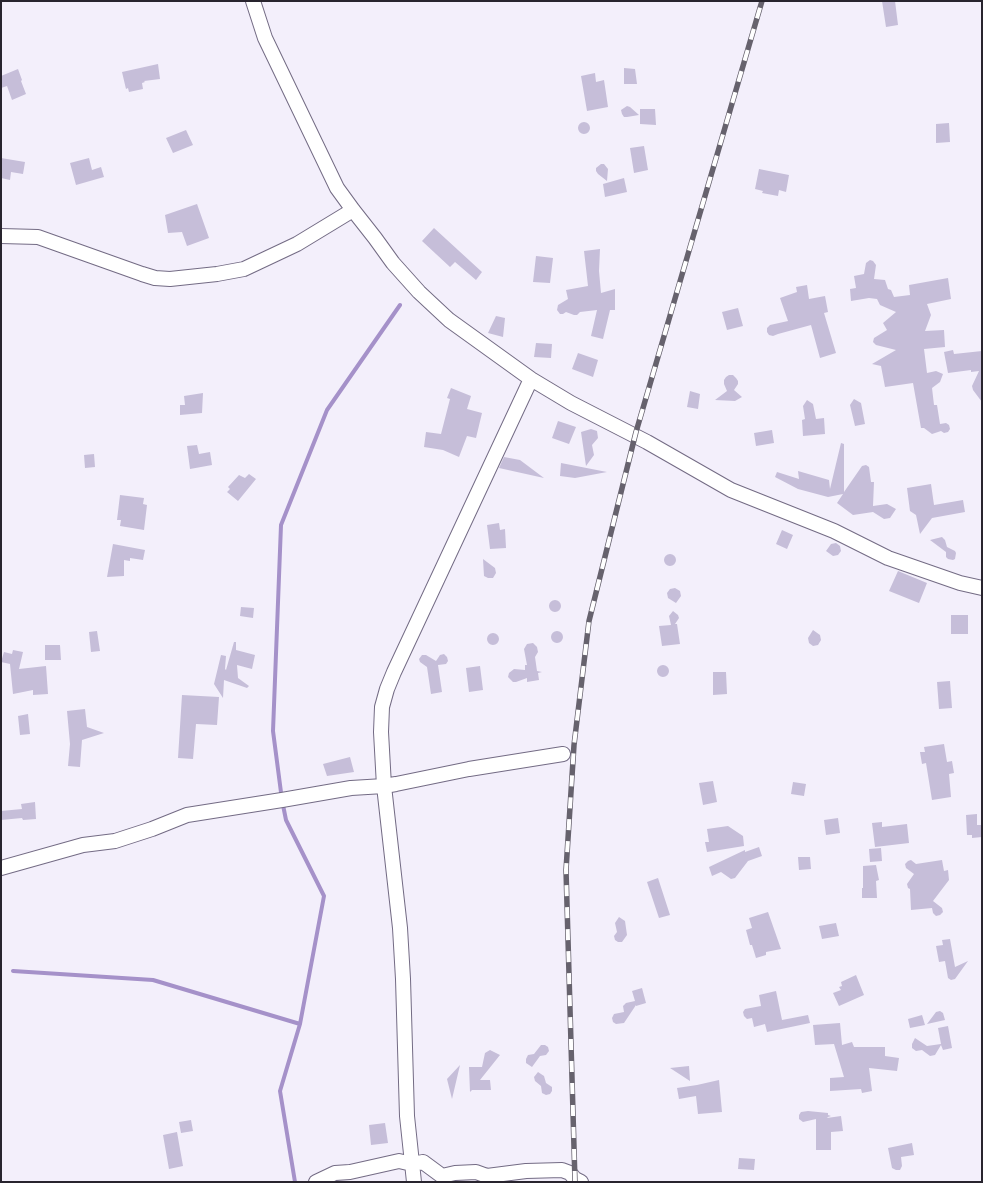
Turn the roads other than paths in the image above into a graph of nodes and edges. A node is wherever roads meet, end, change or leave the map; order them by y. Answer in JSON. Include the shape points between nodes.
{"nodes":[{"id":1,"x":253,"y":1,"type":"edge"},
{"id":2,"x":352,"y":210,"type":"junction"},
{"id":3,"x":1,"y":236,"type":"edge"},
{"id":4,"x":531,"y":380,"type":"junction"},
{"id":5,"x":982,"y":588,"type":"edge"},
{"id":6,"x":563,"y":754,"type":"dead end"},
{"id":7,"x":384,"y":786,"type":"junction"},
{"id":8,"x":1,"y":868,"type":"edge"},
{"id":9,"x":412,"y":1164,"type":"junction"},
{"id":10,"x":316,"y":1182,"type":"edge"},
{"id":11,"x":414,"y":1182,"type":"edge"},
{"id":12,"x":581,"y":1182,"type":"edge"}],
"edges":[{"from":1,"to":2,"type":"street","via":[[266,38],[322,157]]},
{"from":2,"to":3,"type":"street","via":[[297,244],[244,269],[170,279],[142,274],[38,237]]},
{"from":2,"to":4,"type":"street","via":[[393,263],[444,316]]},
{"from":4,"to":5,"type":"street","via":[[731,490],[834,531],[888,558]]},
{"from":4,"to":7,"type":"street","via":[[387,689],[381,724]]},
{"from":6,"to":7,"type":"street"},
{"from":7,"to":8,"type":"street","via":[[351,788],[187,815],[115,841],[83,845]]},
{"from":7,"to":9,"type":"street","via":[[400,928],[407,1116]]},
{"from":9,"to":10,"type":"street","via":[[399,1161],[350,1172],[335,1172]]},
{"from":9,"to":11,"type":"street"},
{"from":9,"to":12,"type":"street","via":[[423,1162],[442,1176],[562,1170]]}]}
